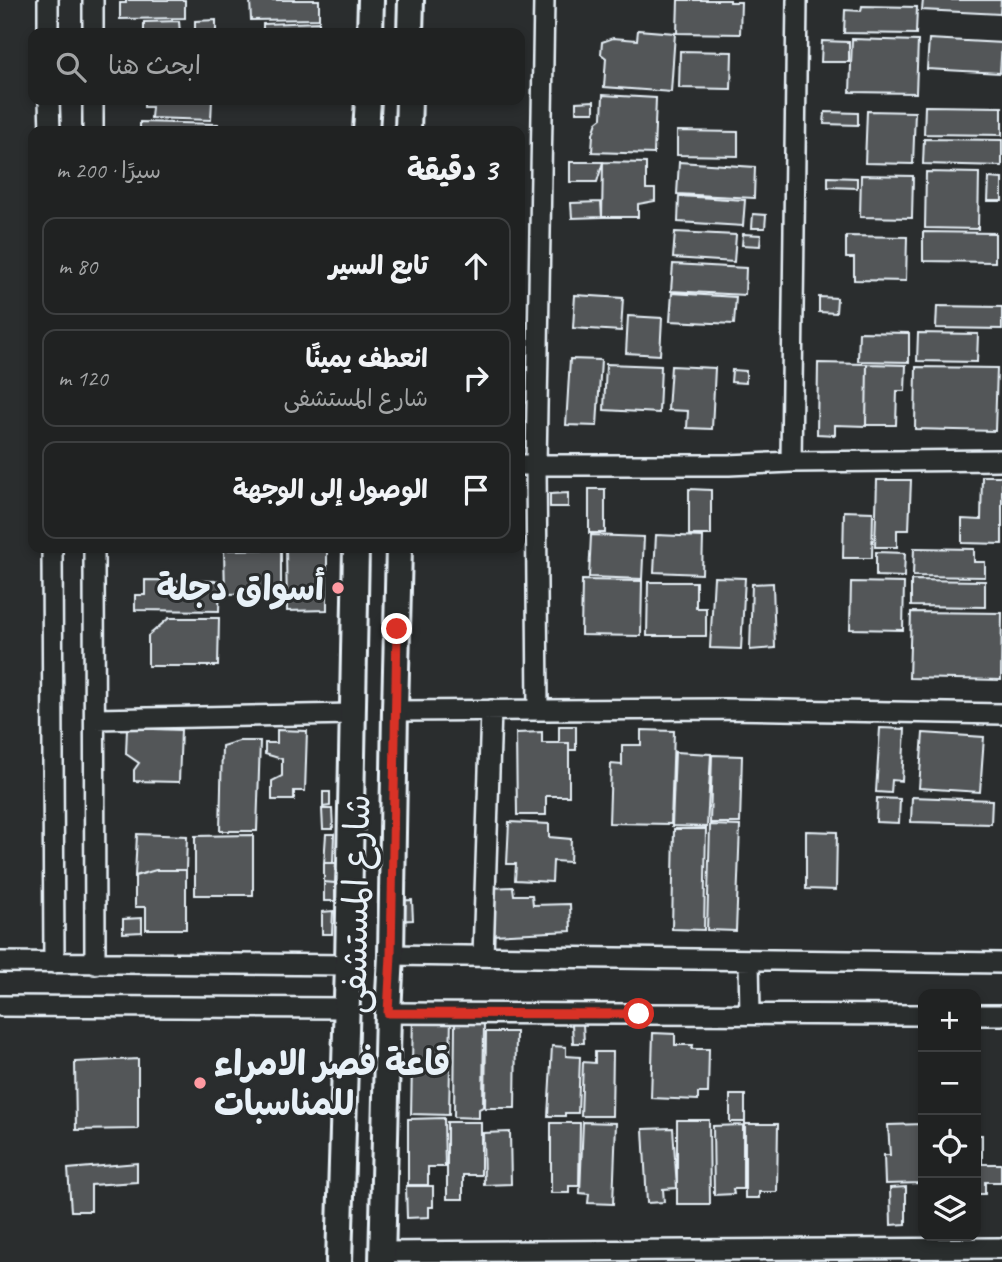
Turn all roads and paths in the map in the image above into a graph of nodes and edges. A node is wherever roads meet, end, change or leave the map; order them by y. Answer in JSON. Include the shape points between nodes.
{"nodes":[{"id":1,"x":48,"y":0,"type":"edge"},
{"id":2,"x":93,"y":0,"type":"edge"},
{"id":3,"x":371,"y":0,"type":"edge"},
{"id":4,"x":411,"y":0,"type":"edge"},
{"id":5,"x":544,"y":0,"type":"edge"},
{"id":6,"x":797,"y":0,"type":"edge"},
{"id":7,"x":48,"y":28,"type":"edge"},
{"id":8,"x":93,"y":28,"type":"edge"},
{"id":9,"x":370,"y":28,"type":"edge"},
{"id":10,"x":410,"y":28,"type":"edge"},
{"id":11,"x":49,"y":105,"type":"edge"},
{"id":12,"x":93,"y":105,"type":"edge"},
{"id":13,"x":368,"y":105,"type":"edge"},
{"id":14,"x":409,"y":105,"type":"edge"},
{"id":15,"x":50,"y":126,"type":"edge"},
{"id":16,"x":93,"y":126,"type":"edge"},
{"id":17,"x":366,"y":126,"type":"edge"},
{"id":18,"x":408,"y":126,"type":"edge"},
{"id":19,"x":1002,"y":460,"type":"edge"},
{"id":20,"x":792,"y":462,"type":"junction"},
{"id":21,"x":528,"y":465,"type":"edge"},
{"id":22,"x":52,"y":553,"type":"edge"},
{"id":23,"x":94,"y":553,"type":"edge"},
{"id":24,"x":356,"y":553,"type":"edge"},
{"id":25,"x":399,"y":553,"type":"edge"},
{"id":26,"x":538,"y":709,"type":"junction"},
{"id":27,"x":491,"y":710,"type":"junction"},
{"id":28,"x":395,"y":711,"type":"junction"},
{"id":29,"x":354,"y":714,"type":"junction"},
{"id":30,"x":1002,"y":715,"type":"edge"},
{"id":31,"x":95,"y":719,"type":"junction"},
{"id":32,"x":391,"y":955,"type":"junction"},
{"id":33,"x":483,"y":957,"type":"junction"},
{"id":34,"x":749,"y":960,"type":"junction"},
{"id":35,"x":0,"y":962,"type":"edge"},
{"id":36,"x":1002,"y":962,"type":"edge"},
{"id":37,"x":54,"y":963,"type":"junction"},
{"id":38,"x":95,"y":964,"type":"junction"},
{"id":39,"x":348,"y":965,"type":"junction"},
{"id":40,"x":0,"y":1006,"type":"edge"},
{"id":41,"x":346,"y":1008,"type":"junction"},
{"id":42,"x":388,"y":1013,"type":"junction"},
{"id":43,"x":750,"y":1014,"type":"junction"},
{"id":44,"x":918,"y":1015,"type":"edge"},
{"id":45,"x":981,"y":1015,"type":"edge"},
{"id":46,"x":1002,"y":1015,"type":"edge"},
{"id":47,"x":1002,"y":1248,"type":"edge"},
{"id":48,"x":382,"y":1257,"type":"edge"},
{"id":49,"x":339,"y":1262,"type":"edge"}],
"edges":[{"from":1,"to":7,"type":"street"},
{"from":2,"to":8,"type":"street"},
{"from":3,"to":9,"type":"street"},
{"from":4,"to":10,"type":"street"},
{"from":5,"to":21,"type":"street"},
{"from":6,"to":20,"type":"street"},
{"from":11,"to":15,"type":"street"},
{"from":12,"to":16,"type":"street"},
{"from":13,"to":17,"type":"street"},
{"from":14,"to":18,"type":"street"},
{"from":19,"to":20,"type":"street"},
{"from":20,"to":21,"type":"street"},
{"from":21,"to":26,"type":"street"},
{"from":22,"to":37,"type":"street"},
{"from":23,"to":31,"type":"street"},
{"from":24,"to":29,"type":"street","name":"شارع المستشفى"},
{"from":25,"to":28,"type":"street","name":"شارع المستشفى"},
{"from":26,"to":27,"type":"street"},
{"from":26,"to":30,"type":"street"},
{"from":27,"to":28,"type":"street"},
{"from":27,"to":33,"type":"street"},
{"from":28,"to":32,"type":"street","name":"شارع المستشفى"},
{"from":29,"to":31,"type":"street"},
{"from":29,"to":39,"type":"street","name":"شارع المستشفى"},
{"from":31,"to":38,"type":"street"},
{"from":32,"to":33,"type":"street"},
{"from":32,"to":42,"type":"street","name":"شارع المستشفى"},
{"from":33,"to":34,"type":"street"},
{"from":34,"to":36,"type":"street"},
{"from":34,"to":43,"type":"street"},
{"from":35,"to":37,"type":"street"},
{"from":37,"to":38,"type":"street"},
{"from":38,"to":39,"type":"street"},
{"from":39,"to":41,"type":"street","name":"شارع المستشفى"},
{"from":40,"to":41,"type":"street"},
{"from":41,"to":49,"type":"street","name":"شارع المستشفى"},
{"from":42,"to":43,"type":"street"},
{"from":42,"to":48,"type":"street","name":"شارع المستشفى"},
{"from":43,"to":44,"type":"street"},
{"from":45,"to":46,"type":"street"},
{"from":47,"to":48,"type":"street"}]}
